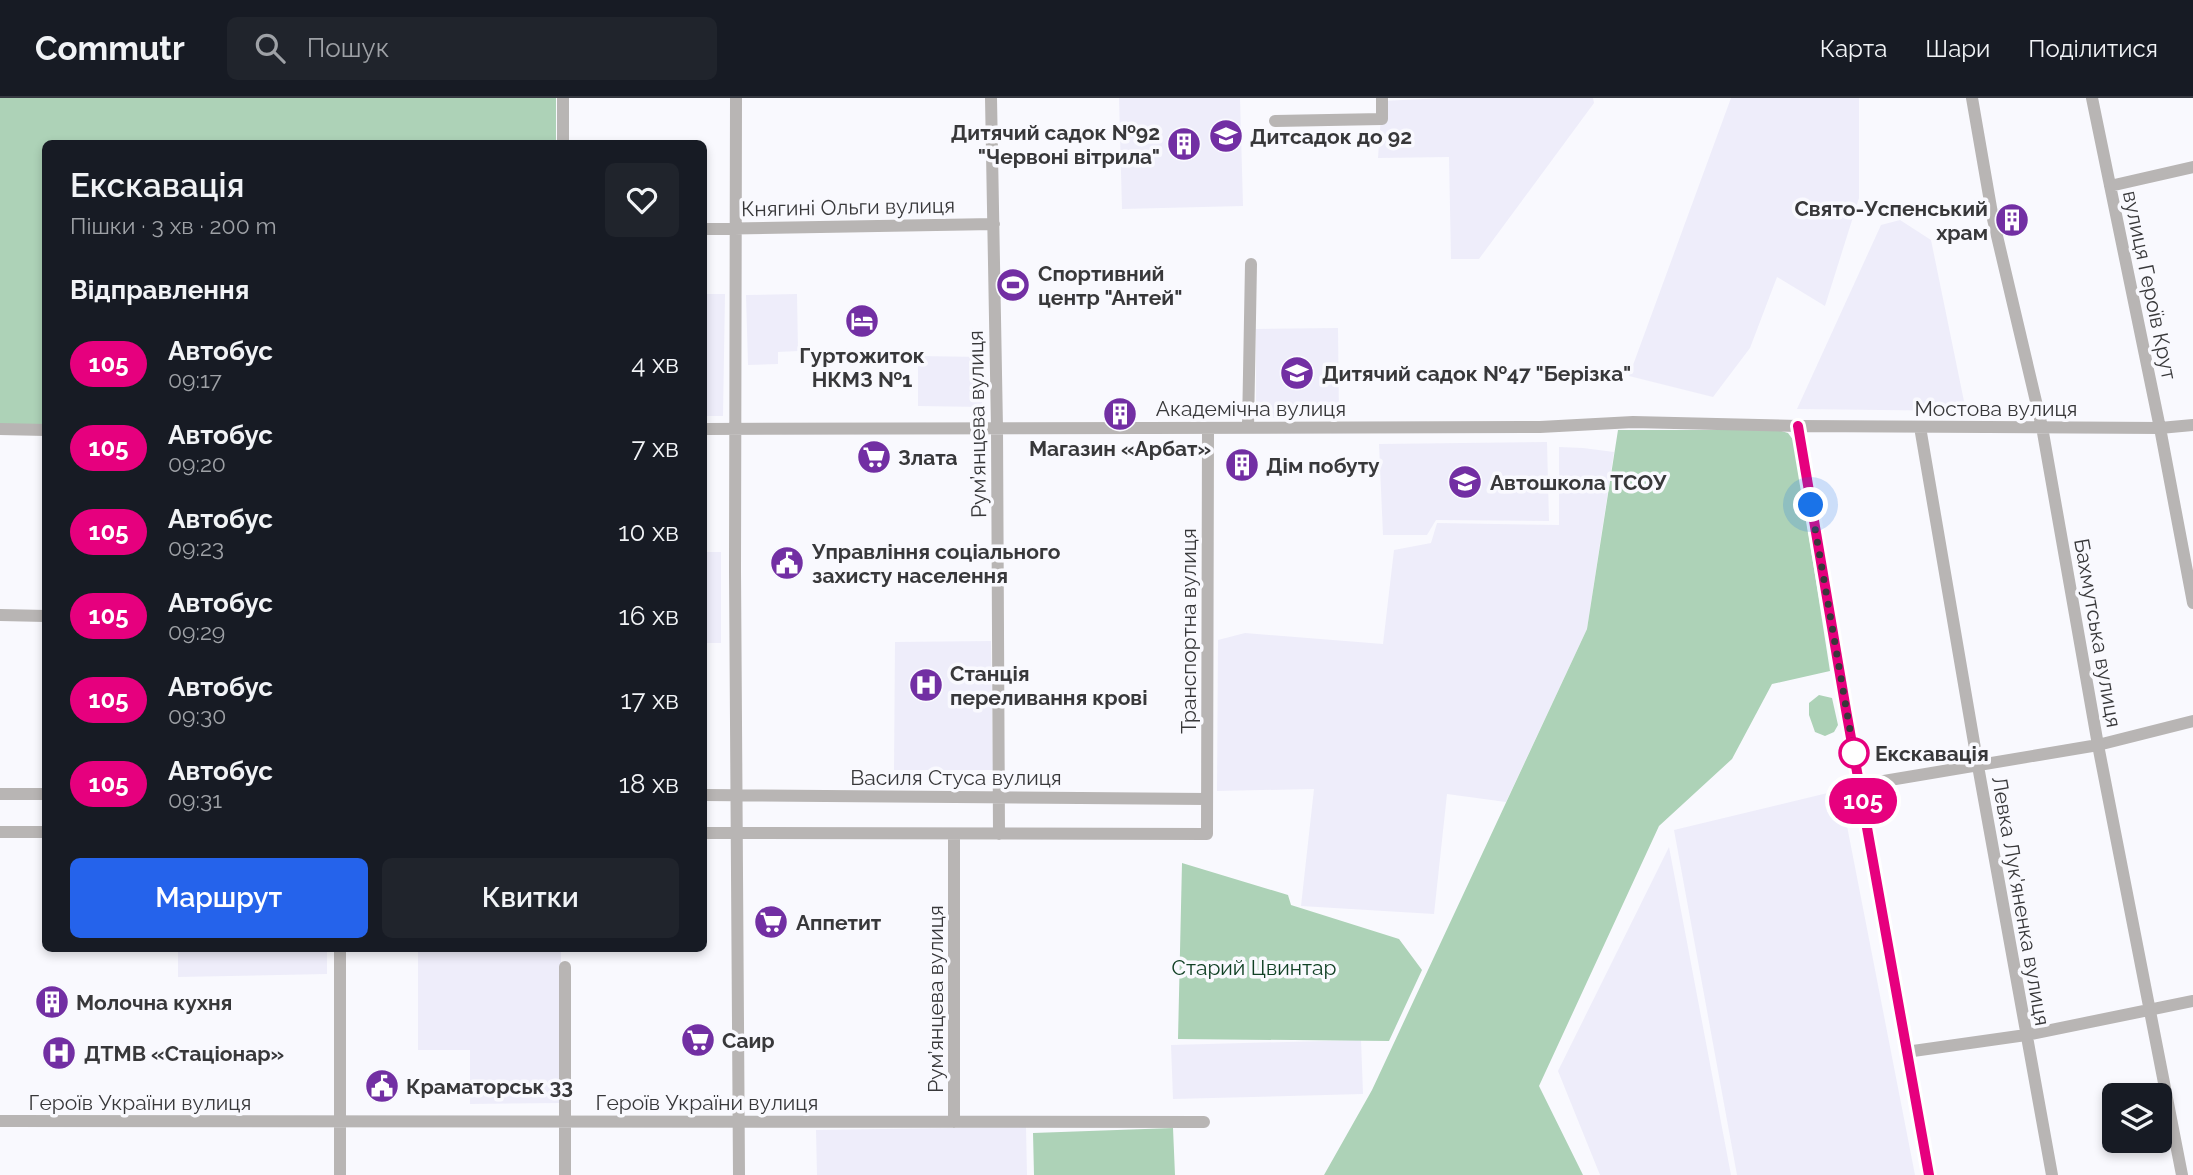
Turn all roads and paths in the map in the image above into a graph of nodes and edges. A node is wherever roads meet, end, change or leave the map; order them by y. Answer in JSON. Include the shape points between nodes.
{"nodes":[{"id":1,"x":563,"y":98,"type":"edge"},
{"id":2,"x":736,"y":98,"type":"edge"},
{"id":3,"x":991,"y":98,"type":"edge"},
{"id":4,"x":1382,"y":98,"type":"edge"},
{"id":5,"x":1972,"y":98,"type":"edge"},
{"id":6,"x":2092,"y":98,"type":"edge"},
{"id":7,"x":1275,"y":121,"type":"dead end"},
{"id":8,"x":563,"y":140,"type":"edge"},
{"id":9,"x":2193,"y":167,"type":"edge"},
{"id":10,"x":2110,"y":186,"type":"junction"},
{"id":11,"x":993,"y":224,"type":"junction"},
{"id":12,"x":735,"y":228,"type":"junction"},
{"id":13,"x":707,"y":229,"type":"edge"},
{"id":14,"x":1251,"y":264,"type":"dead end"},
{"id":15,"x":2193,"y":425,"type":"edge"},
{"id":16,"x":1798,"y":426,"type":"junction"},
{"id":17,"x":1920,"y":426,"type":"junction"},
{"id":18,"x":2042,"y":427,"type":"junction"},
{"id":19,"x":736,"y":428,"type":"junction"},
{"id":20,"x":997,"y":428,"type":"junction"},
{"id":21,"x":1208,"y":428,"type":"junction"},
{"id":22,"x":1248,"y":428,"type":"junction"},
{"id":23,"x":2160,"y":428,"type":"junction"},
{"id":24,"x":0,"y":429,"type":"edge"},
{"id":25,"x":42,"y":429,"type":"edge"},
{"id":26,"x":707,"y":429,"type":"edge"},
{"id":27,"x":2193,"y":603,"type":"edge"},
{"id":28,"x":0,"y":615,"type":"edge"},
{"id":29,"x":42,"y":616,"type":"edge"},
{"id":30,"x":2193,"y":721,"type":"edge"},
{"id":31,"x":2098,"y":745,"type":"junction"},
{"id":32,"x":1978,"y":766,"type":"junction"},
{"id":33,"x":1860,"y":785,"type":"junction"},
{"id":34,"x":0,"y":794,"type":"edge"},
{"id":35,"x":42,"y":794,"type":"edge"},
{"id":36,"x":707,"y":795,"type":"edge"},
{"id":37,"x":738,"y":795,"type":"junction"},
{"id":38,"x":999,"y":796,"type":"junction"},
{"id":39,"x":1208,"y":799,"type":"junction"},
{"id":40,"x":0,"y":832,"type":"edge"},
{"id":41,"x":42,"y":832,"type":"edge"},
{"id":42,"x":707,"y":833,"type":"edge"},
{"id":43,"x":738,"y":833,"type":"junction"},
{"id":44,"x":954,"y":834,"type":"junction"},
{"id":45,"x":999,"y":834,"type":"junction"},
{"id":46,"x":340,"y":952,"type":"edge"},
{"id":47,"x":565,"y":967,"type":"dead end"},
{"id":48,"x":2193,"y":1001,"type":"edge"},
{"id":49,"x":2150,"y":1012,"type":"junction"},
{"id":50,"x":2026,"y":1035,"type":"junction"},
{"id":51,"x":1906,"y":1052,"type":"junction"},
{"id":52,"x":0,"y":1121,"type":"edge"},
{"id":53,"x":339,"y":1121,"type":"junction"},
{"id":54,"x":564,"y":1121,"type":"junction"},
{"id":55,"x":739,"y":1122,"type":"junction"},
{"id":56,"x":954,"y":1122,"type":"junction"},
{"id":57,"x":1205,"y":1122,"type":"dead end"},
{"id":58,"x":340,"y":1175,"type":"edge"},
{"id":59,"x":565,"y":1175,"type":"edge"},
{"id":60,"x":739,"y":1175,"type":"edge"},
{"id":61,"x":1929,"y":1175,"type":"edge"},
{"id":62,"x":2052,"y":1175,"type":"edge"},
{"id":63,"x":2182,"y":1175,"type":"edge"}],
"edges":[{"from":1,"to":8,"type":"street"},
{"from":2,"to":12,"type":"street"},
{"from":3,"to":11,"type":"street","name":"Рум’янцева вулиця"},
{"from":4,"to":7,"type":"street","via":[[1382,119]]},
{"from":5,"to":18,"type":"street","name":"Бахмутська вулиця","via":[[1993,219]]},
{"from":6,"to":10,"type":"street","name":"вулиця Героїв Крут"},
{"from":9,"to":10,"type":"street"},
{"from":10,"to":23,"type":"street","name":"вулиця Героїв Крут"},
{"from":11,"to":12,"type":"street","name":"Княгині Ольги вулиця"},
{"from":11,"to":20,"type":"street","name":"Рум’янцева вулиця"},
{"from":12,"to":13,"type":"street","name":"Княгині Ольги вулиця"},
{"from":12,"to":19,"type":"street"},
{"from":14,"to":22,"type":"street"},
{"from":15,"to":23,"type":"street","name":"Мостова вулиця"},
{"from":16,"to":17,"type":"street","name":"Мостова вулиця"},
{"from":16,"to":22,"type":"street","name":"Академічна вулиця","via":[[1633,422],[1540,427]]},
{"from":16,"to":33,"type":"street"},
{"from":17,"to":18,"type":"street","name":"Мостова вулиця"},
{"from":17,"to":32,"type":"street","name":"Левка Лук'яненка вулиця"},
{"from":18,"to":23,"type":"street","name":"Мостова вулиця"},
{"from":18,"to":31,"type":"street","name":"Бахмутська вулиця"},
{"from":19,"to":20,"type":"street","name":"Академічна вулиця"},
{"from":19,"to":26,"type":"street","name":"Академічна вулиця"},
{"from":19,"to":37,"type":"street"},
{"from":20,"to":21,"type":"street","name":"Академічна вулиця"},
{"from":20,"to":38,"type":"street","name":"Рум’янцева вулиця"},
{"from":21,"to":22,"type":"street","name":"Академічна вулиця"},
{"from":21,"to":39,"type":"street","name":"Транспортна вулиця"},
{"from":23,"to":27,"type":"street","name":"вулиця Героїв Крут"},
{"from":24,"to":25,"type":"street"},
{"from":28,"to":29,"type":"street"},
{"from":30,"to":31,"type":"street"},
{"from":31,"to":32,"type":"street"},
{"from":31,"to":49,"type":"street","name":"Бахмутська вулиця"},
{"from":32,"to":33,"type":"street"},
{"from":32,"to":50,"type":"street","name":"Левка Лук'яненка вулиця"},
{"from":33,"to":51,"type":"street"},
{"from":34,"to":35,"type":"street"},
{"from":36,"to":37,"type":"street","name":"Василя Стуса вулиця"},
{"from":37,"to":38,"type":"street","name":"Василя Стуса вулиця"},
{"from":37,"to":43,"type":"street"},
{"from":38,"to":39,"type":"street","name":"Василя Стуса вулиця"},
{"from":38,"to":45,"type":"street","name":"Рум’янцева вулиця"},
{"from":39,"to":45,"type":"street","name":"Транспортна вулиця","via":[[1207,834]]},
{"from":40,"to":41,"type":"street"},
{"from":42,"to":43,"type":"street"},
{"from":43,"to":44,"type":"street"},
{"from":43,"to":55,"type":"street"},
{"from":44,"to":45,"type":"street"},
{"from":44,"to":56,"type":"street","name":"Рум’янцева вулиця"},
{"from":46,"to":53,"type":"street"},
{"from":47,"to":54,"type":"street"},
{"from":48,"to":49,"type":"street"},
{"from":49,"to":50,"type":"street"},
{"from":49,"to":63,"type":"street","name":"Бахмутська вулиця"},
{"from":50,"to":51,"type":"street"},
{"from":50,"to":62,"type":"street","name":"Левка Лук'яненка вулиця"},
{"from":51,"to":61,"type":"street"},
{"from":52,"to":53,"type":"street","name":"Героїв України вулиця"},
{"from":53,"to":54,"type":"street","name":"Героїв України вулиця"},
{"from":53,"to":58,"type":"street"},
{"from":54,"to":55,"type":"street","name":"Героїв України вулиця"},
{"from":54,"to":59,"type":"street"},
{"from":55,"to":56,"type":"street","name":"Героїв України вулиця"},
{"from":55,"to":60,"type":"street"},
{"from":56,"to":57,"type":"street","name":"Героїв України вулиця"}]}
